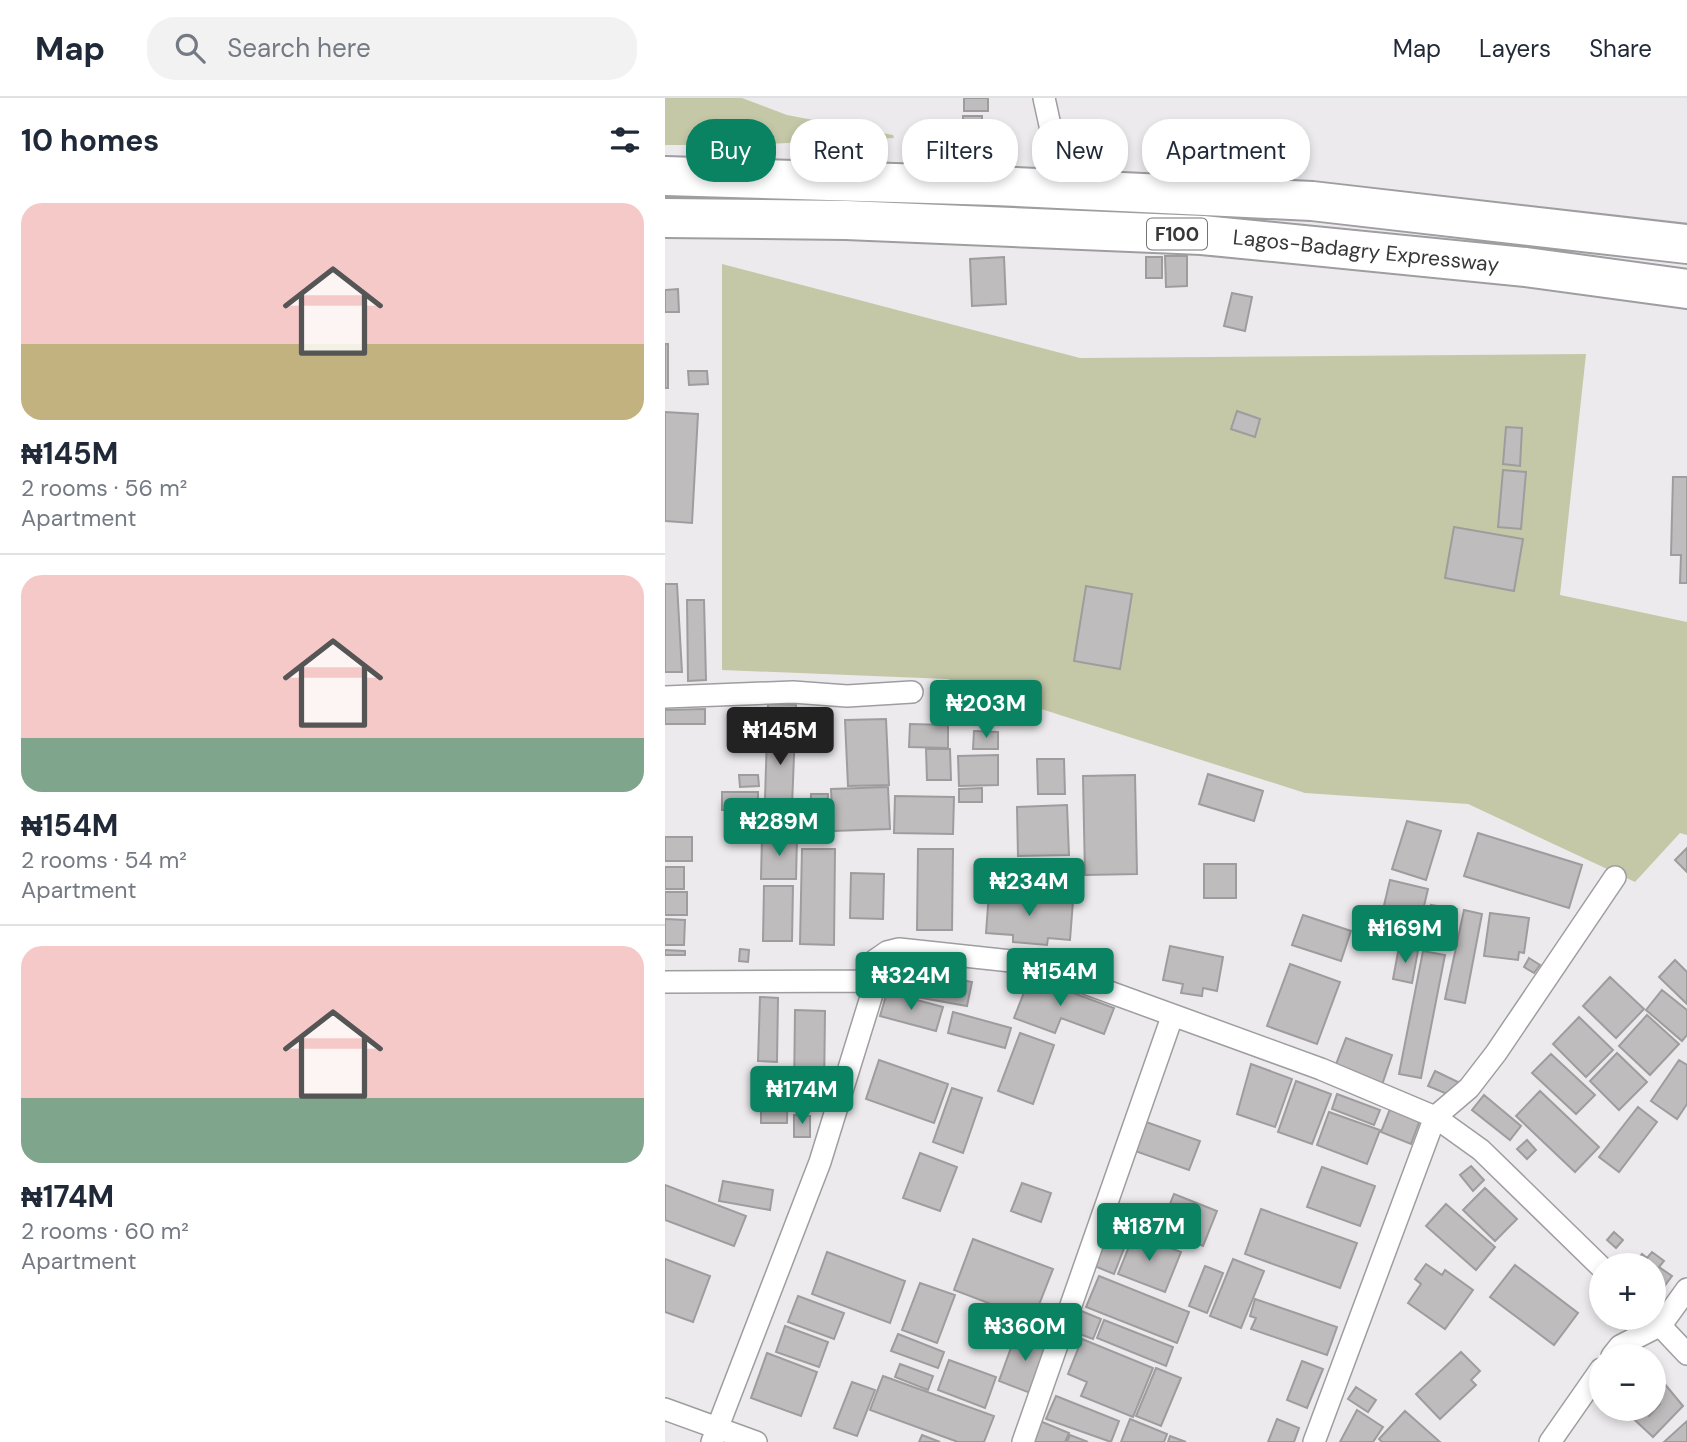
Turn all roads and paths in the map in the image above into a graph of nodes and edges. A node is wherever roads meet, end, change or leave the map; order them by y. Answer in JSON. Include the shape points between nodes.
{"nodes":[{"id":1,"x":1044,"y":98,"type":"edge"},
{"id":2,"x":665,"y":176,"type":"edge"},
{"id":3,"x":1063,"y":189,"type":"junction"},
{"id":4,"x":665,"y":218,"type":"edge"},
{"id":5,"x":1687,"y":244,"type":"edge"},
{"id":6,"x":1687,"y":289,"type":"edge"},
{"id":7,"x":912,"y":692,"type":"dead end"},
{"id":8,"x":665,"y":697,"type":"edge"},
{"id":9,"x":1615,"y":877,"type":"dead end"},
{"id":10,"x":876,"y":981,"type":"junction"},
{"id":11,"x":665,"y":982,"type":"edge"},
{"id":12,"x":1172,"y":1017,"type":"junction"},
{"id":13,"x":1435,"y":1117,"type":"junction"},
{"id":14,"x":1589,"y":1255,"type":"edge"},
{"id":15,"x":1687,"y":1290,"type":"edge"},
{"id":16,"x":1666,"y":1312,"type":"edge"},
{"id":17,"x":1645,"y":1330,"type":"edge"},
{"id":18,"x":1664,"y":1330,"type":"edge"},
{"id":19,"x":1623,"y":1344,"type":"edge"},
{"id":20,"x":1687,"y":1354,"type":"edge"},
{"id":21,"x":1589,"y":1386,"type":"edge"},
{"id":22,"x":665,"y":1409,"type":"edge"},
{"id":23,"x":715,"y":1435,"type":"edge"},
{"id":24,"x":756,"y":1442,"type":"edge"},
{"id":25,"x":1023,"y":1442,"type":"edge"},
{"id":26,"x":1314,"y":1442,"type":"edge"},
{"id":27,"x":1550,"y":1442,"type":"edge"}],
"edges":[{"from":1,"to":3,"type":"street"},
{"from":2,"to":3,"type":"highway","name":"Lagos-Badagry Expressway","number":"F100"},
{"from":3,"to":5,"type":"highway","name":"Lagos-Badagry Expressway","number":"F100","via":[[1312,201]]},
{"from":4,"to":6,"type":"highway","name":"Lagos-Badagry Expressway","number":"F100","via":[[846,220],[1202,235],[1525,267]]},
{"from":7,"to":8,"type":"street"},
{"from":9,"to":13,"type":"street","via":[[1476,1079]]},
{"from":10,"to":11,"type":"street"},
{"from":10,"to":12,"type":"street","via":[[874,961],[887,952],[927,951],[1011,961],[1049,970]]},
{"from":10,"to":23,"type":"street","via":[[820,1162]]},
{"from":12,"to":13,"type":"street","via":[[1321,1069]]},
{"from":12,"to":25,"type":"street"},
{"from":13,"to":14,"type":"street","via":[[1481,1150]]},
{"from":13,"to":26,"type":"street"},
{"from":15,"to":16,"type":"street"},
{"from":17,"to":19,"type":"street"},
{"from":18,"to":20,"type":"street"},
{"from":21,"to":27,"type":"street"},
{"from":22,"to":23,"type":"street"},
{"from":23,"to":24,"type":"street"}]}
